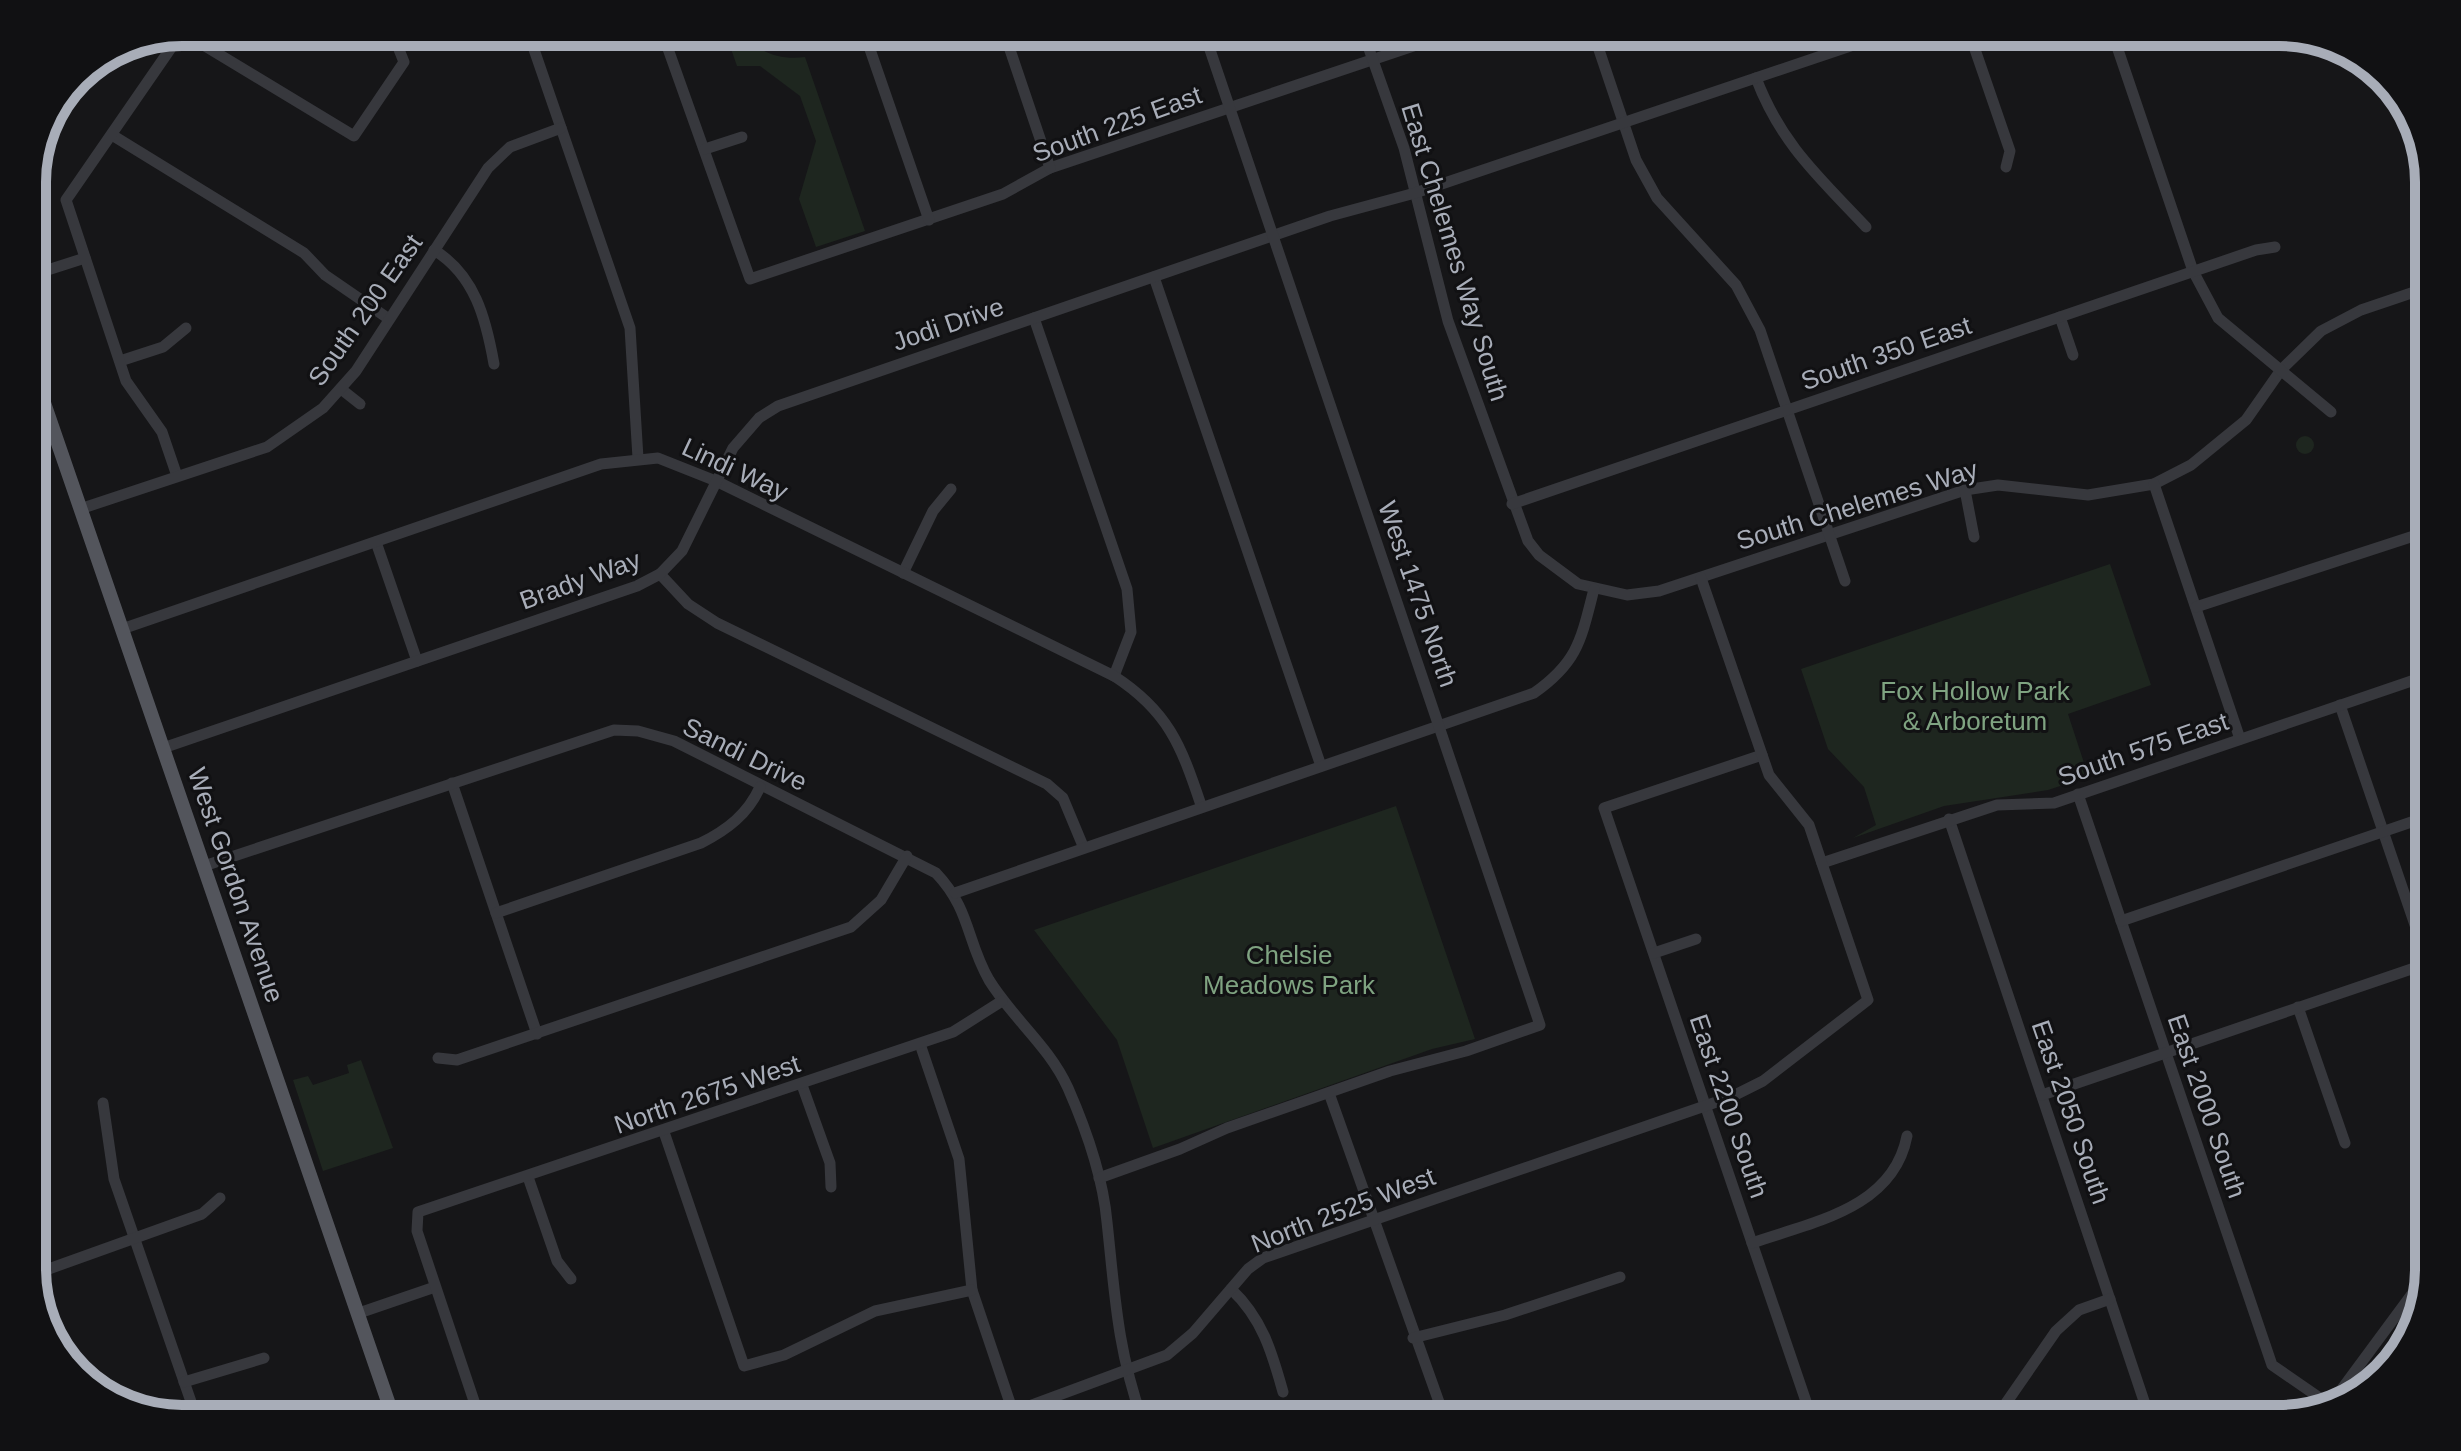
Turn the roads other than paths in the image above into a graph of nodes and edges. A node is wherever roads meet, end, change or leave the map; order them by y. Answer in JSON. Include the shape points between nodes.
{"nodes":[{"id":1,"x":205,"y":46,"type":"edge"},
{"id":2,"x":398,"y":46,"type":"edge"},
{"id":3,"x":533,"y":46,"type":"edge"},
{"id":4,"x":667,"y":46,"type":"edge"},
{"id":5,"x":869,"y":46,"type":"edge"},
{"id":6,"x":1012,"y":46,"type":"edge"},
{"id":7,"x":1209,"y":46,"type":"edge"},
{"id":8,"x":1368,"y":46,"type":"edge"},
{"id":9,"x":1414,"y":46,"type":"edge"},
{"id":10,"x":1598,"y":46,"type":"edge"},
{"id":11,"x":1851,"y":46,"type":"edge"},
{"id":12,"x":1974,"y":46,"type":"edge"},
{"id":13,"x":2117,"y":46,"type":"edge"},
{"id":14,"x":172,"y":47,"type":"edge"},
{"id":15,"x":1372,"y":60,"type":"junction"},
{"id":16,"x":1756,"y":78,"type":"junction"},
{"id":17,"x":1230,"y":107,"type":"junction"},
{"id":18,"x":1623,"y":123,"type":"junction"},
{"id":19,"x":561,"y":128,"type":"junction"},
{"id":20,"x":112,"y":135,"type":"junction"},
{"id":21,"x":742,"y":137,"type":"dead end"},
{"id":22,"x":705,"y":149,"type":"junction"},
{"id":23,"x":2006,"y":167,"type":"dead end"},
{"id":24,"x":1050,"y":168,"type":"junction"},
{"id":25,"x":1415,"y":193,"type":"junction"},
{"id":26,"x":929,"y":220,"type":"junction"},
{"id":27,"x":1866,"y":227,"type":"dead end"},
{"id":28,"x":1273,"y":236,"type":"junction"},
{"id":29,"x":2275,"y":247,"type":"dead end"},
{"id":30,"x":434,"y":250,"type":"junction"},
{"id":31,"x":85,"y":258,"type":"junction"},
{"id":32,"x":46,"y":271,"type":"edge"},
{"id":33,"x":2193,"y":271,"type":"junction"},
{"id":34,"x":1154,"y":277,"type":"junction"},
{"id":35,"x":2415,"y":292,"type":"edge"},
{"id":36,"x":2060,"y":317,"type":"junction"},
{"id":37,"x":1034,"y":318,"type":"junction"},
{"id":38,"x":389,"y":319,"type":"junction"},
{"id":39,"x":186,"y":328,"type":"dead end"},
{"id":40,"x":2073,"y":355,"type":"dead end"},
{"id":41,"x":120,"y":361,"type":"junction"},
{"id":42,"x":494,"y":364,"type":"dead end"},
{"id":43,"x":2281,"y":370,"type":"junction"},
{"id":44,"x":341,"y":389,"type":"junction"},
{"id":45,"x":360,"y":404,"type":"dead end"},
{"id":46,"x":46,"y":409,"type":"edge"},
{"id":47,"x":1788,"y":409,"type":"junction"},
{"id":48,"x":2331,"y":412,"type":"dead end"},
{"id":49,"x":638,"y":458,"type":"junction"},
{"id":50,"x":177,"y":476,"type":"junction"},
{"id":51,"x":716,"y":481,"type":"junction"},
{"id":52,"x":2154,"y":484,"type":"junction"},
{"id":53,"x":951,"y":489,"type":"dead end"},
{"id":54,"x":1965,"y":490,"type":"junction"},
{"id":55,"x":1512,"y":504,"type":"junction"},
{"id":56,"x":80,"y":509,"type":"junction"},
{"id":57,"x":1829,"y":534,"type":"junction"},
{"id":58,"x":2415,"y":536,"type":"edge"},
{"id":59,"x":1974,"y":537,"type":"dead end"},
{"id":60,"x":376,"y":542,"type":"junction"},
{"id":61,"x":903,"y":573,"type":"junction"},
{"id":62,"x":660,"y":574,"type":"junction"},
{"id":63,"x":1701,"y":578,"type":"junction"},
{"id":64,"x":1845,"y":581,"type":"dead end"},
{"id":65,"x":1594,"y":589,"type":"junction"},
{"id":66,"x":2196,"y":607,"type":"junction"},
{"id":67,"x":122,"y":629,"type":"junction"},
{"id":68,"x":417,"y":661,"type":"junction"},
{"id":69,"x":1114,"y":676,"type":"junction"},
{"id":70,"x":2415,"y":680,"type":"edge"},
{"id":71,"x":2340,"y":705,"type":"junction"},
{"id":72,"x":1440,"y":724,"type":"junction"},
{"id":73,"x":2240,"y":739,"type":"junction"},
{"id":74,"x":163,"y":748,"type":"junction"},
{"id":75,"x":1762,"y":755,"type":"junction"},
{"id":76,"x":1321,"y":766,"type":"junction"},
{"id":77,"x":452,"y":783,"type":"junction"},
{"id":78,"x":760,"y":787,"type":"junction"},
{"id":79,"x":2078,"y":794,"type":"junction"},
{"id":80,"x":1201,"y":805,"type":"junction"},
{"id":81,"x":1949,"y":819,"type":"junction"},
{"id":82,"x":2415,"y":821,"type":"edge"},
{"id":83,"x":2383,"y":832,"type":"junction"},
{"id":84,"x":1083,"y":846,"type":"junction"},
{"id":85,"x":907,"y":856,"type":"junction"},
{"id":86,"x":1822,"y":863,"type":"junction"},
{"id":87,"x":204,"y":866,"type":"junction"},
{"id":88,"x":955,"y":893,"type":"junction"},
{"id":89,"x":496,"y":913,"type":"junction"},
{"id":90,"x":2121,"y":921,"type":"junction"},
{"id":91,"x":2415,"y":924,"type":"edge"},
{"id":92,"x":1696,"y":939,"type":"dead end"},
{"id":93,"x":1654,"y":953,"type":"junction"},
{"id":94,"x":2415,"y":969,"type":"edge"},
{"id":95,"x":1002,"y":1001,"type":"junction"},
{"id":96,"x":2298,"y":1007,"type":"junction"},
{"id":97,"x":537,"y":1034,"type":"junction"},
{"id":98,"x":920,"y":1044,"type":"junction"},
{"id":99,"x":2166,"y":1053,"type":"junction"},
{"id":100,"x":438,"y":1058,"type":"dead end"},
{"id":101,"x":802,"y":1085,"type":"junction"},
{"id":102,"x":1329,"y":1093,"type":"junction"},
{"id":103,"x":2042,"y":1095,"type":"junction"},
{"id":104,"x":103,"y":1103,"type":"dead end"},
{"id":105,"x":1706,"y":1105,"type":"junction"},
{"id":106,"x":664,"y":1132,"type":"junction"},
{"id":107,"x":1907,"y":1136,"type":"dead end"},
{"id":108,"x":2345,"y":1143,"type":"dead end"},
{"id":109,"x":528,"y":1177,"type":"junction"},
{"id":110,"x":1099,"y":1178,"type":"junction"},
{"id":111,"x":831,"y":1187,"type":"dead end"},
{"id":112,"x":220,"y":1198,"type":"dead end"},
{"id":113,"x":1373,"y":1219,"type":"junction"},
{"id":114,"x":135,"y":1238,"type":"junction"},
{"id":115,"x":1752,"y":1243,"type":"junction"},
{"id":116,"x":46,"y":1270,"type":"edge"},
{"id":117,"x":1620,"y":1277,"type":"dead end"},
{"id":118,"x":571,"y":1279,"type":"dead end"},
{"id":119,"x":435,"y":1287,"type":"junction"},
{"id":120,"x":1231,"y":1289,"type":"junction"},
{"id":121,"x":972,"y":1290,"type":"junction"},
{"id":122,"x":2413,"y":1293,"type":"edge"},
{"id":123,"x":2110,"y":1299,"type":"junction"},
{"id":124,"x":359,"y":1313,"type":"junction"},
{"id":125,"x":1413,"y":1338,"type":"junction"},
{"id":126,"x":264,"y":1358,"type":"dead end"},
{"id":127,"x":1127,"y":1371,"type":"junction"},
{"id":128,"x":184,"y":1382,"type":"junction"},
{"id":129,"x":2341,"y":1390,"type":"edge"},
{"id":130,"x":1283,"y":1392,"type":"dead end"},
{"id":131,"x":2320,"y":1398,"type":"edge"},
{"id":132,"x":192,"y":1405,"type":"edge"},
{"id":133,"x":389,"y":1405,"type":"edge"},
{"id":134,"x":475,"y":1405,"type":"edge"},
{"id":135,"x":1011,"y":1405,"type":"edge"},
{"id":136,"x":1032,"y":1405,"type":"edge"},
{"id":137,"x":1138,"y":1405,"type":"edge"},
{"id":138,"x":1439,"y":1405,"type":"edge"},
{"id":139,"x":1807,"y":1405,"type":"edge"},
{"id":140,"x":2005,"y":1405,"type":"edge"},
{"id":141,"x":2145,"y":1405,"type":"edge"}],
"edges":[{"from":1,"to":2,"type":"street","via":[[354,136],[404,62]]},
{"from":3,"to":19,"type":"street"},
{"from":4,"to":22,"type":"street"},
{"from":5,"to":26,"type":"street"},
{"from":6,"to":24,"type":"street"},
{"from":7,"to":17,"type":"street","name":"West 1475 North"},
{"from":8,"to":15,"type":"street","name":"East Chelemes Way South"},
{"from":9,"to":15,"type":"street","name":"South 225 East"},
{"from":10,"to":18,"type":"street"},
{"from":11,"to":16,"type":"street","name":"Jodi Drive"},
{"from":12,"to":23,"type":"street","via":[[2010,151]]},
{"from":13,"to":33,"type":"street"},
{"from":14,"to":20,"type":"street"},
{"from":15,"to":17,"type":"street","name":"South 225 East"},
{"from":15,"to":25,"type":"street","name":"East Chelemes Way South"},
{"from":16,"to":18,"type":"street","name":"Jodi Drive"},
{"from":16,"to":27,"type":"street","via":[[1771,117],[1788,142]]},
{"from":17,"to":24,"type":"street","name":"South 225 East"},
{"from":17,"to":28,"type":"street","name":"West 1475 North"},
{"from":18,"to":25,"type":"street","name":"Jodi Drive"},
{"from":18,"to":47,"type":"street","via":[[1657,198],[1736,285],[1749,307]]},
{"from":19,"to":30,"type":"street","name":"South 200 East","via":[[510,147],[488,168]]},
{"from":19,"to":49,"type":"street","via":[[630,328]]},
{"from":20,"to":31,"type":"street","via":[[66,200]]},
{"from":20,"to":38,"type":"street","via":[[304,253],[325,275]]},
{"from":21,"to":22,"type":"street"},
{"from":22,"to":26,"type":"street","name":"South 225 East","via":[[750,279]]},
{"from":24,"to":26,"type":"street","name":"South 225 East","via":[[1003,194]]},
{"from":25,"to":28,"type":"street","name":"Jodi Drive"},
{"from":25,"to":55,"type":"street","name":"East Chelemes Way South","via":[[1448,321]]},
{"from":28,"to":34,"type":"street","name":"Jodi Drive"},
{"from":28,"to":72,"type":"street","name":"West 1475 North"},
{"from":29,"to":33,"type":"street","name":"South 350 East"},
{"from":30,"to":38,"type":"street","name":"South 200 East"},
{"from":30,"to":42,"type":"street","via":[[470,283]]},
{"from":31,"to":32,"type":"street"},
{"from":31,"to":41,"type":"street"},
{"from":33,"to":36,"type":"street","name":"South 350 East"},
{"from":33,"to":43,"type":"street","via":[[2218,318]]},
{"from":34,"to":37,"type":"street","name":"Jodi Drive"},
{"from":34,"to":76,"type":"street"},
{"from":35,"to":43,"type":"street","name":"South Chelemes Way","via":[[2321,331]]},
{"from":36,"to":40,"type":"street"},
{"from":36,"to":47,"type":"street","name":"South 350 East"},
{"from":37,"to":51,"type":"street","name":"Jodi Drive","via":[[778,406],[744,432]]},
{"from":37,"to":69,"type":"street","via":[[1127,589],[1131,632]]},
{"from":38,"to":44,"type":"street","name":"South 200 East"},
{"from":39,"to":41,"type":"street","via":[[163,347]]},
{"from":41,"to":50,"type":"street","via":[[135,399],[162,432]]},
{"from":43,"to":48,"type":"street"},
{"from":43,"to":52,"type":"street","name":"South Chelemes Way","via":[[2246,420],[2191,465]]},
{"from":44,"to":45,"type":"street"},
{"from":44,"to":50,"type":"street","name":"South 200 East","via":[[267,447]]},
{"from":46,"to":56,"type":"main road","name":"West Gordon Avenue"},
{"from":47,"to":55,"type":"street","name":"South 350 East"},
{"from":47,"to":57,"type":"street"},
{"from":49,"to":51,"type":"street","name":"Lindi Way","via":[[658,458]]},
{"from":49,"to":60,"type":"street","name":"Lindi Way","via":[[601,464]]},
{"from":50,"to":56,"type":"street","name":"South 200 East"},
{"from":51,"to":61,"type":"street","name":"Lindi Way"},
{"from":51,"to":62,"type":"street","name":"Jodi Drive","via":[[682,551]]},
{"from":52,"to":54,"type":"street","name":"South Chelemes Way","via":[[2088,495],[1998,485]]},
{"from":52,"to":66,"type":"street"},
{"from":53,"to":61,"type":"street","via":[[933,511]]},
{"from":54,"to":57,"type":"street","name":"South Chelemes Way"},
{"from":54,"to":59,"type":"street"},
{"from":55,"to":65,"type":"street","name":"East Chelemes Way South","via":[[1539,555],[1578,584]]},
{"from":56,"to":67,"type":"main road","name":"West Gordon Avenue"},
{"from":57,"to":63,"type":"street","name":"South Chelemes Way"},
{"from":57,"to":64,"type":"street"},
{"from":58,"to":66,"type":"street"},
{"from":60,"to":67,"type":"street","name":"Lindi Way"},
{"from":60,"to":68,"type":"street"},
{"from":61,"to":69,"type":"street","name":"Lindi Way"},
{"from":62,"to":68,"type":"street","name":"Brady Way"},
{"from":62,"to":84,"type":"street","name":"Brady Way","via":[[688,604],[717,623],[1047,784],[1063,798]]},
{"from":63,"to":65,"type":"street","name":"South Chelemes Way","via":[[1627,595]]},
{"from":63,"to":75,"type":"street"},
{"from":65,"to":72,"type":"street","via":[[1581,639],[1561,674],[1534,693]]},
{"from":66,"to":73,"type":"street"},
{"from":67,"to":74,"type":"main road","name":"West Gordon Avenue"},
{"from":68,"to":74,"type":"street","name":"Brady Way"},
{"from":69,"to":80,"type":"street","name":"Lindi Way","via":[[1159,711],[1186,758]]},
{"from":70,"to":71,"type":"street","name":"South 575 East"},
{"from":71,"to":73,"type":"street","name":"South 575 East"},
{"from":71,"to":83,"type":"street"},
{"from":72,"to":76,"type":"street"},
{"from":72,"to":102,"type":"street","name":"West 1475 North","via":[[1540,1025]]},
{"from":73,"to":79,"type":"street","name":"South 575 East"},
{"from":74,"to":87,"type":"main road","name":"West Gordon Avenue"},
{"from":75,"to":86,"type":"street","via":[[1779,791],[1809,825]]},
{"from":75,"to":93,"type":"street","name":"East 2200 South","via":[[1604,808]]},
{"from":76,"to":80,"type":"street"},
{"from":77,"to":78,"type":"street","name":"Sandi Drive","via":[[614,730],[674,741]]},
{"from":77,"to":87,"type":"street","name":"Sandi Drive"},
{"from":77,"to":89,"type":"street"},
{"from":78,"to":85,"type":"street","name":"Sandi Drive"},
{"from":78,"to":89,"type":"street","via":[[746,811],[724,832],[701,843]]},
{"from":79,"to":81,"type":"street","name":"South 575 East","via":[[2054,803],[1997,805]]},
{"from":79,"to":90,"type":"street","name":"East 2000 South"},
{"from":80,"to":84,"type":"street"},
{"from":81,"to":86,"type":"street","name":"South 575 East"},
{"from":81,"to":103,"type":"street","name":"East 2050 South"},
{"from":82,"to":83,"type":"street"},
{"from":83,"to":90,"type":"street"},
{"from":83,"to":91,"type":"street"},
{"from":84,"to":88,"type":"street"},
{"from":85,"to":88,"type":"street","name":"Sandi Drive","via":[[936,873]]},
{"from":85,"to":97,"type":"street","via":[[881,900],[851,927]]},
{"from":86,"to":105,"type":"street","name":"North 2525 West","via":[[1868,1000],[1763,1081]]},
{"from":87,"to":124,"type":"main road","name":"West Gordon Avenue"},
{"from":88,"to":95,"type":"street","via":[[980,961]]},
{"from":89,"to":97,"type":"street"},
{"from":90,"to":99,"type":"street","name":"East 2000 South"},
{"from":92,"to":93,"type":"street"},
{"from":93,"to":105,"type":"street","name":"East 2200 South"},
{"from":94,"to":96,"type":"street"},
{"from":95,"to":98,"type":"street","name":"North 2675 West","via":[[966,1026]]},
{"from":95,"to":110,"type":"street","via":[[1058,1068]]},
{"from":96,"to":99,"type":"street"},
{"from":96,"to":108,"type":"street"},
{"from":97,"to":100,"type":"street","via":[[457,1060]]},
{"from":98,"to":101,"type":"street","name":"North 2675 West"},
{"from":98,"to":121,"type":"street","via":[[959,1159]]},
{"from":99,"to":103,"type":"street"},
{"from":99,"to":131,"type":"street","name":"East 2000 South","via":[[2272,1365]]},
{"from":101,"to":106,"type":"street","name":"North 2675 West"},
{"from":101,"to":111,"type":"street","via":[[830,1163]]},
{"from":102,"to":110,"type":"street"},
{"from":102,"to":113,"type":"street"},
{"from":103,"to":123,"type":"street","name":"East 2050 South"},
{"from":104,"to":114,"type":"street","via":[[114,1179]]},
{"from":105,"to":113,"type":"street","name":"North 2525 West"},
{"from":105,"to":115,"type":"street","name":"East 2200 South"},
{"from":106,"to":109,"type":"street","name":"North 2675 West"},
{"from":106,"to":121,"type":"street","via":[[744,1366],[784,1355],[875,1311]]},
{"from":107,"to":115,"type":"street","via":[[1904,1156],[1885,1184],[1854,1208]]},
{"from":109,"to":118,"type":"street","via":[[557,1261]]},
{"from":109,"to":119,"type":"street","name":"North 2675 West","via":[[418,1212],[417,1231]]},
{"from":110,"to":127,"type":"street","via":[[1116,1325]]},
{"from":112,"to":114,"type":"street","via":[[202,1214]]},
{"from":113,"to":120,"type":"street","name":"North 2525 West","via":[[1263,1258]]},
{"from":113,"to":125,"type":"street"},
{"from":114,"to":116,"type":"street"},
{"from":114,"to":128,"type":"street"},
{"from":115,"to":139,"type":"street","name":"East 2200 South"},
{"from":117,"to":125,"type":"street"},
{"from":119,"to":124,"type":"street"},
{"from":119,"to":134,"type":"street"},
{"from":120,"to":127,"type":"street","name":"North 2525 West","via":[[1178,1348]]},
{"from":120,"to":130,"type":"street","via":[[1256,1315]]},
{"from":121,"to":135,"type":"street"},
{"from":122,"to":129,"type":"street"},
{"from":123,"to":140,"type":"street","via":[[2079,1310],[2056,1331]]},
{"from":123,"to":141,"type":"street","name":"East 2050 South"},
{"from":124,"to":133,"type":"main road","name":"West Gordon Avenue"},
{"from":125,"to":138,"type":"street"},
{"from":126,"to":128,"type":"street"},
{"from":127,"to":136,"type":"street","name":"North 2525 West"},
{"from":127,"to":137,"type":"street"},
{"from":128,"to":132,"type":"street"}]}
